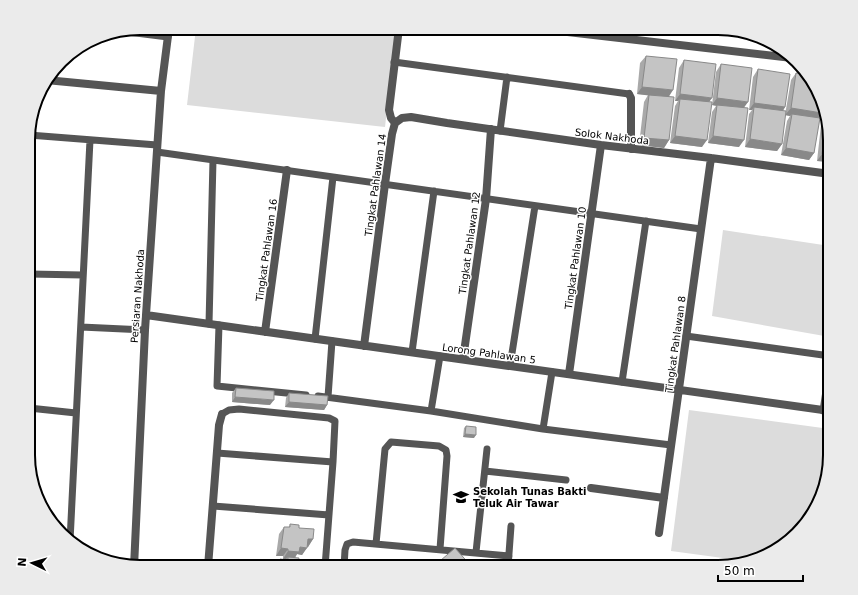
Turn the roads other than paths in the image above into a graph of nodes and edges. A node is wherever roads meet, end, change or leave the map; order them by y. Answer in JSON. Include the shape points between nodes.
{"nodes":[{"id":1,"x":168,"y":35,"type":"edge"},
{"id":2,"x":397,"y":35,"type":"edge"},
{"id":3,"x":593,"y":35,"type":"edge"},
{"id":4,"x":782,"y":57,"type":"edge"},
{"id":5,"x":394,"y":62,"type":"junction"},
{"id":6,"x":507,"y":77,"type":"junction"},
{"id":7,"x":54,"y":81,"type":"edge"},
{"id":8,"x":161,"y":91,"type":"junction"},
{"id":9,"x":629,"y":94,"type":"joint"},
{"id":10,"x":395,"y":123,"type":"junction"},
{"id":11,"x":491,"y":129,"type":"junction"},
{"id":12,"x":500,"y":131,"type":"junction"},
{"id":13,"x":35,"y":136,"type":"edge"},
{"id":14,"x":90,"y":140,"type":"junction"},
{"id":15,"x":601,"y":145,"type":"junction"},
{"id":16,"x":157,"y":148,"type":"junction"},
{"id":17,"x":631,"y":149,"type":"junction"},
{"id":18,"x":711,"y":158,"type":"junction"},
{"id":19,"x":213,"y":160,"type":"junction"},
{"id":20,"x":287,"y":170,"type":"junction"},
{"id":21,"x":823,"y":173,"type":"edge"},
{"id":22,"x":333,"y":177,"type":"junction"},
{"id":23,"x":385,"y":184,"type":"junction"},
{"id":24,"x":434,"y":191,"type":"junction"},
{"id":25,"x":486,"y":199,"type":"junction"},
{"id":26,"x":535,"y":206,"type":"junction"},
{"id":27,"x":591,"y":214,"type":"junction"},
{"id":28,"x":646,"y":221,"type":"junction"},
{"id":29,"x":701,"y":229,"type":"junction"},
{"id":30,"x":35,"y":274,"type":"edge"},
{"id":31,"x":84,"y":275,"type":"junction"},
{"id":32,"x":146,"y":315,"type":"junction"},
{"id":33,"x":209,"y":324,"type":"junction"},
{"id":34,"x":219,"y":325,"type":"junction"},
{"id":35,"x":81,"y":327,"type":"junction"},
{"id":36,"x":144,"y":330,"type":"junction"},
{"id":37,"x":265,"y":332,"type":"junction"},
{"id":38,"x":686,"y":336,"type":"junction"},
{"id":39,"x":315,"y":339,"type":"junction"},
{"id":40,"x":332,"y":341,"type":"junction"},
{"id":41,"x":364,"y":346,"type":"junction"},
{"id":42,"x":412,"y":352,"type":"junction"},
{"id":43,"x":823,"y":355,"type":"edge"},
{"id":44,"x":440,"y":356,"type":"junction"},
{"id":45,"x":463,"y":360,"type":"junction"},
{"id":46,"x":510,"y":366,"type":"junction"},
{"id":47,"x":552,"y":372,"type":"junction"},
{"id":48,"x":569,"y":374,"type":"junction"},
{"id":49,"x":622,"y":382,"type":"junction"},
{"id":50,"x":679,"y":390,"type":"junction"},
{"id":51,"x":328,"y":397,"type":"junction"},
{"id":52,"x":35,"y":409,"type":"edge"},
{"id":53,"x":823,"y":410,"type":"edge"},
{"id":54,"x":431,"y":411,"type":"junction"},
{"id":55,"x":76,"y":413,"type":"junction"},
{"id":56,"x":222,"y":414,"type":"joint"},
{"id":57,"x":543,"y":428,"type":"junction"},
{"id":58,"x":671,"y":445,"type":"junction"},
{"id":59,"x":487,"y":449,"type":"dead end"},
{"id":60,"x":217,"y":453,"type":"junction"},
{"id":61,"x":333,"y":462,"type":"junction"},
{"id":62,"x":485,"y":470,"type":"junction"},
{"id":63,"x":566,"y":480,"type":"dead end"},
{"id":64,"x":591,"y":488,"type":"dead end"},
{"id":65,"x":664,"y":498,"type":"junction"},
{"id":66,"x":213,"y":506,"type":"junction"},
{"id":67,"x":329,"y":515,"type":"junction"},
{"id":68,"x":511,"y":526,"type":"dead end"},
{"id":69,"x":70,"y":533,"type":"edge"},
{"id":70,"x":659,"y":533,"type":"dead end"},
{"id":71,"x":376,"y":544,"type":"junction"},
{"id":72,"x":440,"y":549,"type":"junction"},
{"id":73,"x":476,"y":552,"type":"junction"},
{"id":74,"x":509,"y":556,"type":"junction"},
{"id":75,"x":134,"y":560,"type":"edge"},
{"id":76,"x":209,"y":560,"type":"edge"},
{"id":77,"x":326,"y":560,"type":"edge"},
{"id":78,"x":344,"y":560,"type":"edge"},
{"id":79,"x":509,"y":560,"type":"edge"}],
"edges":[{"from":1,"to":8,"type":"street","name":"Persiaran Nakhoda"},
{"from":2,"to":5,"type":"street","name":"Tingkat Pahlawan 14"},
{"from":3,"to":4,"type":"street"},
{"from":5,"to":6,"type":"lane"},
{"from":5,"to":10,"type":"street","name":"Tingkat Pahlawan 14","via":[[389,110]]},
{"from":6,"to":9,"type":"lane"},
{"from":6,"to":12,"type":"lane"},
{"from":7,"to":8,"type":"street"},
{"from":8,"to":16,"type":"street","name":"Persiaran Nakhoda"},
{"from":9,"to":17,"type":"street"},
{"from":10,"to":11,"type":"street","name":"Solok Nakhoda","via":[[402,118],[411,117]]},
{"from":10,"to":23,"type":"street","name":"Tingkat Pahlawan 14"},
{"from":11,"to":12,"type":"street","name":"Solok Nakhoda"},
{"from":11,"to":25,"type":"street","name":"Tingkat Pahlawan 12"},
{"from":12,"to":15,"type":"street","name":"Solok Nakhoda"},
{"from":13,"to":14,"type":"lane"},
{"from":14,"to":16,"type":"lane"},
{"from":14,"to":31,"type":"lane"},
{"from":15,"to":17,"type":"street","name":"Solok Nakhoda"},
{"from":15,"to":27,"type":"street","name":"Tingkat Pahlawan 10"},
{"from":16,"to":19,"type":"lane"},
{"from":16,"to":32,"type":"street","name":"Persiaran Nakhoda"},
{"from":17,"to":18,"type":"street","name":"Solok Nakhoda"},
{"from":18,"to":21,"type":"street","name":"Solok Nakhoda"},
{"from":18,"to":29,"type":"street","name":"Tingkat Pahlawan 8"},
{"from":19,"to":20,"type":"lane"},
{"from":19,"to":33,"type":"lane"},
{"from":20,"to":22,"type":"lane"},
{"from":20,"to":37,"type":"street","name":"Tingkat Pahlawan 16"},
{"from":22,"to":23,"type":"lane"},
{"from":22,"to":39,"type":"lane"},
{"from":23,"to":24,"type":"lane"},
{"from":23,"to":41,"type":"street","name":"Tingkat Pahlawan 14"},
{"from":24,"to":25,"type":"lane"},
{"from":24,"to":42,"type":"lane"},
{"from":25,"to":26,"type":"lane"},
{"from":25,"to":45,"type":"street","name":"Tingkat Pahlawan 12"},
{"from":26,"to":27,"type":"lane"},
{"from":26,"to":46,"type":"lane"},
{"from":27,"to":28,"type":"lane"},
{"from":27,"to":48,"type":"street","name":"Tingkat Pahlawan 10"},
{"from":28,"to":29,"type":"lane"},
{"from":28,"to":49,"type":"lane"},
{"from":29,"to":38,"type":"street","name":"Tingkat Pahlawan 8"},
{"from":30,"to":31,"type":"lane"},
{"from":31,"to":35,"type":"lane"},
{"from":32,"to":33,"type":"street","name":"Lorong Pahlawan 5"},
{"from":32,"to":36,"type":"street","name":"Persiaran Nakhoda"},
{"from":33,"to":34,"type":"street","name":"Lorong Pahlawan 5"},
{"from":34,"to":37,"type":"street","name":"Lorong Pahlawan 5"},
{"from":34,"to":51,"type":"lane","via":[[217,386]]},
{"from":35,"to":36,"type":"lane"},
{"from":35,"to":55,"type":"lane"},
{"from":36,"to":75,"type":"street","name":"Persiaran Nakhoda"},
{"from":37,"to":39,"type":"street","name":"Lorong Pahlawan 5"},
{"from":38,"to":43,"type":"lane"},
{"from":38,"to":50,"type":"street","name":"Tingkat Pahlawan 8"},
{"from":39,"to":40,"type":"street","name":"Lorong Pahlawan 5"},
{"from":40,"to":41,"type":"street","name":"Lorong Pahlawan 5"},
{"from":40,"to":51,"type":"lane"},
{"from":41,"to":42,"type":"street","name":"Lorong Pahlawan 5"},
{"from":42,"to":44,"type":"street","name":"Lorong Pahlawan 5"},
{"from":44,"to":45,"type":"street","name":"Lorong Pahlawan 5"},
{"from":44,"to":54,"type":"lane"},
{"from":45,"to":46,"type":"street","name":"Lorong Pahlawan 5"},
{"from":46,"to":47,"type":"street","name":"Lorong Pahlawan 5"},
{"from":47,"to":48,"type":"street","name":"Lorong Pahlawan 5"},
{"from":47,"to":57,"type":"lane"},
{"from":48,"to":49,"type":"street","name":"Lorong Pahlawan 5"},
{"from":49,"to":50,"type":"street","name":"Lorong Pahlawan 5"},
{"from":50,"to":53,"type":"street","name":"Lorong Pahlawan 5"},
{"from":50,"to":58,"type":"street","name":"Tingkat Pahlawan 8"},
{"from":51,"to":54,"type":"lane"},
{"from":52,"to":55,"type":"lane"},
{"from":54,"to":57,"type":"lane"},
{"from":55,"to":69,"type":"lane"},
{"from":56,"to":60,"type":"street"},
{"from":56,"to":61,"type":"lane","via":[[239,409],[329,418],[334,421]]},
{"from":57,"to":58,"type":"lane"},
{"from":58,"to":65,"type":"street","name":"Tingkat Pahlawan 8"},
{"from":59,"to":62,"type":"lane"},
{"from":60,"to":61,"type":"lane"},
{"from":60,"to":66,"type":"street"},
{"from":61,"to":67,"type":"lane"},
{"from":62,"to":63,"type":"lane"},
{"from":62,"to":73,"type":"lane"},
{"from":64,"to":65,"type":"street"},
{"from":65,"to":70,"type":"street","name":"Tingkat Pahlawan 8"},
{"from":66,"to":67,"type":"lane"},
{"from":66,"to":76,"type":"street"},
{"from":67,"to":77,"type":"lane"},
{"from":68,"to":74,"type":"lane"},
{"from":71,"to":72,"type":"lane"},
{"from":71,"to":72,"type":"lane","via":[[385,449],[391,442],[440,446],[446,450]]},
{"from":71,"to":78,"type":"lane","via":[[347,544]]},
{"from":72,"to":73,"type":"lane"},
{"from":73,"to":74,"type":"lane"},
{"from":74,"to":79,"type":"lane"}]}
